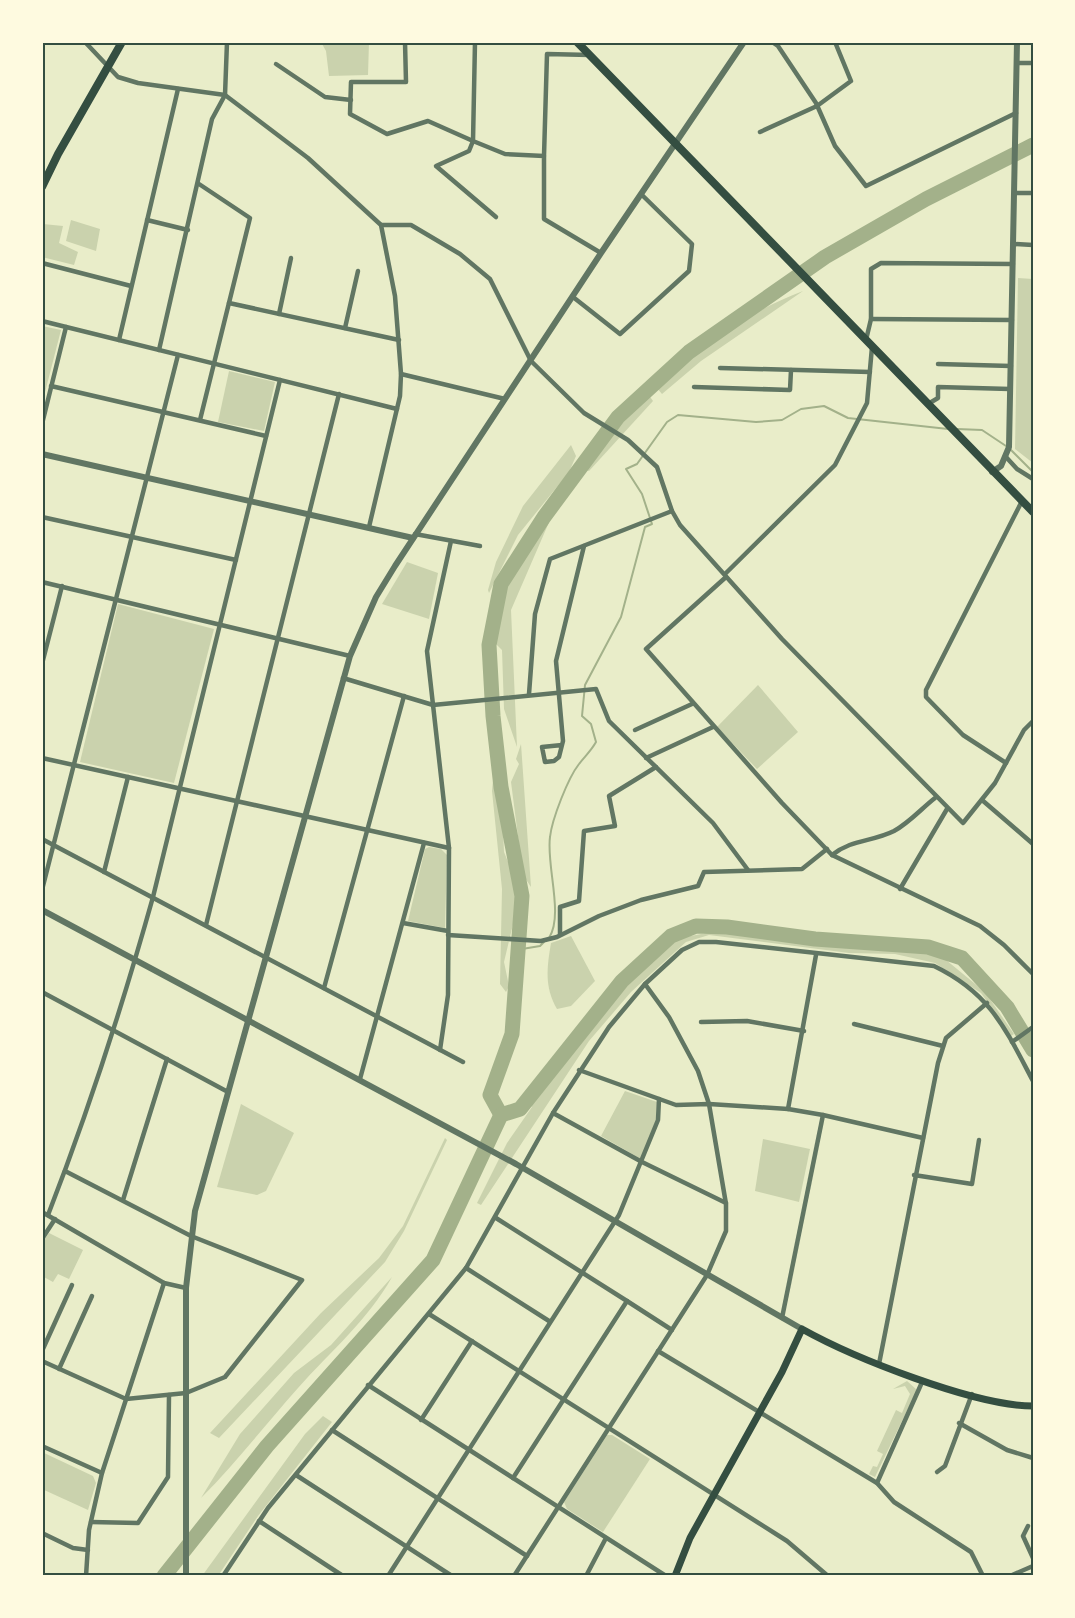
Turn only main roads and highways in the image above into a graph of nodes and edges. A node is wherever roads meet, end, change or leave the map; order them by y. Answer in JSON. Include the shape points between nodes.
{"nodes":[{"id":1,"x":122,"y":42,"type":"edge"},
{"id":2,"x":577,"y":42,"type":"edge"},
{"id":3,"x":42,"y":187,"type":"edge"},
{"id":4,"x":1033,"y":512,"type":"edge"},
{"id":5,"x":1033,"y":1406,"type":"edge"},
{"id":6,"x":675,"y":1576,"type":"edge"}],
"edges":[{"from":1,"to":3,"type":"main road"},
{"from":2,"to":4,"type":"main road"},
{"from":5,"to":6,"type":"main road","via":[[972,1395],[924,1380],[826,1343],[802,1329],[690,1538]]}]}
